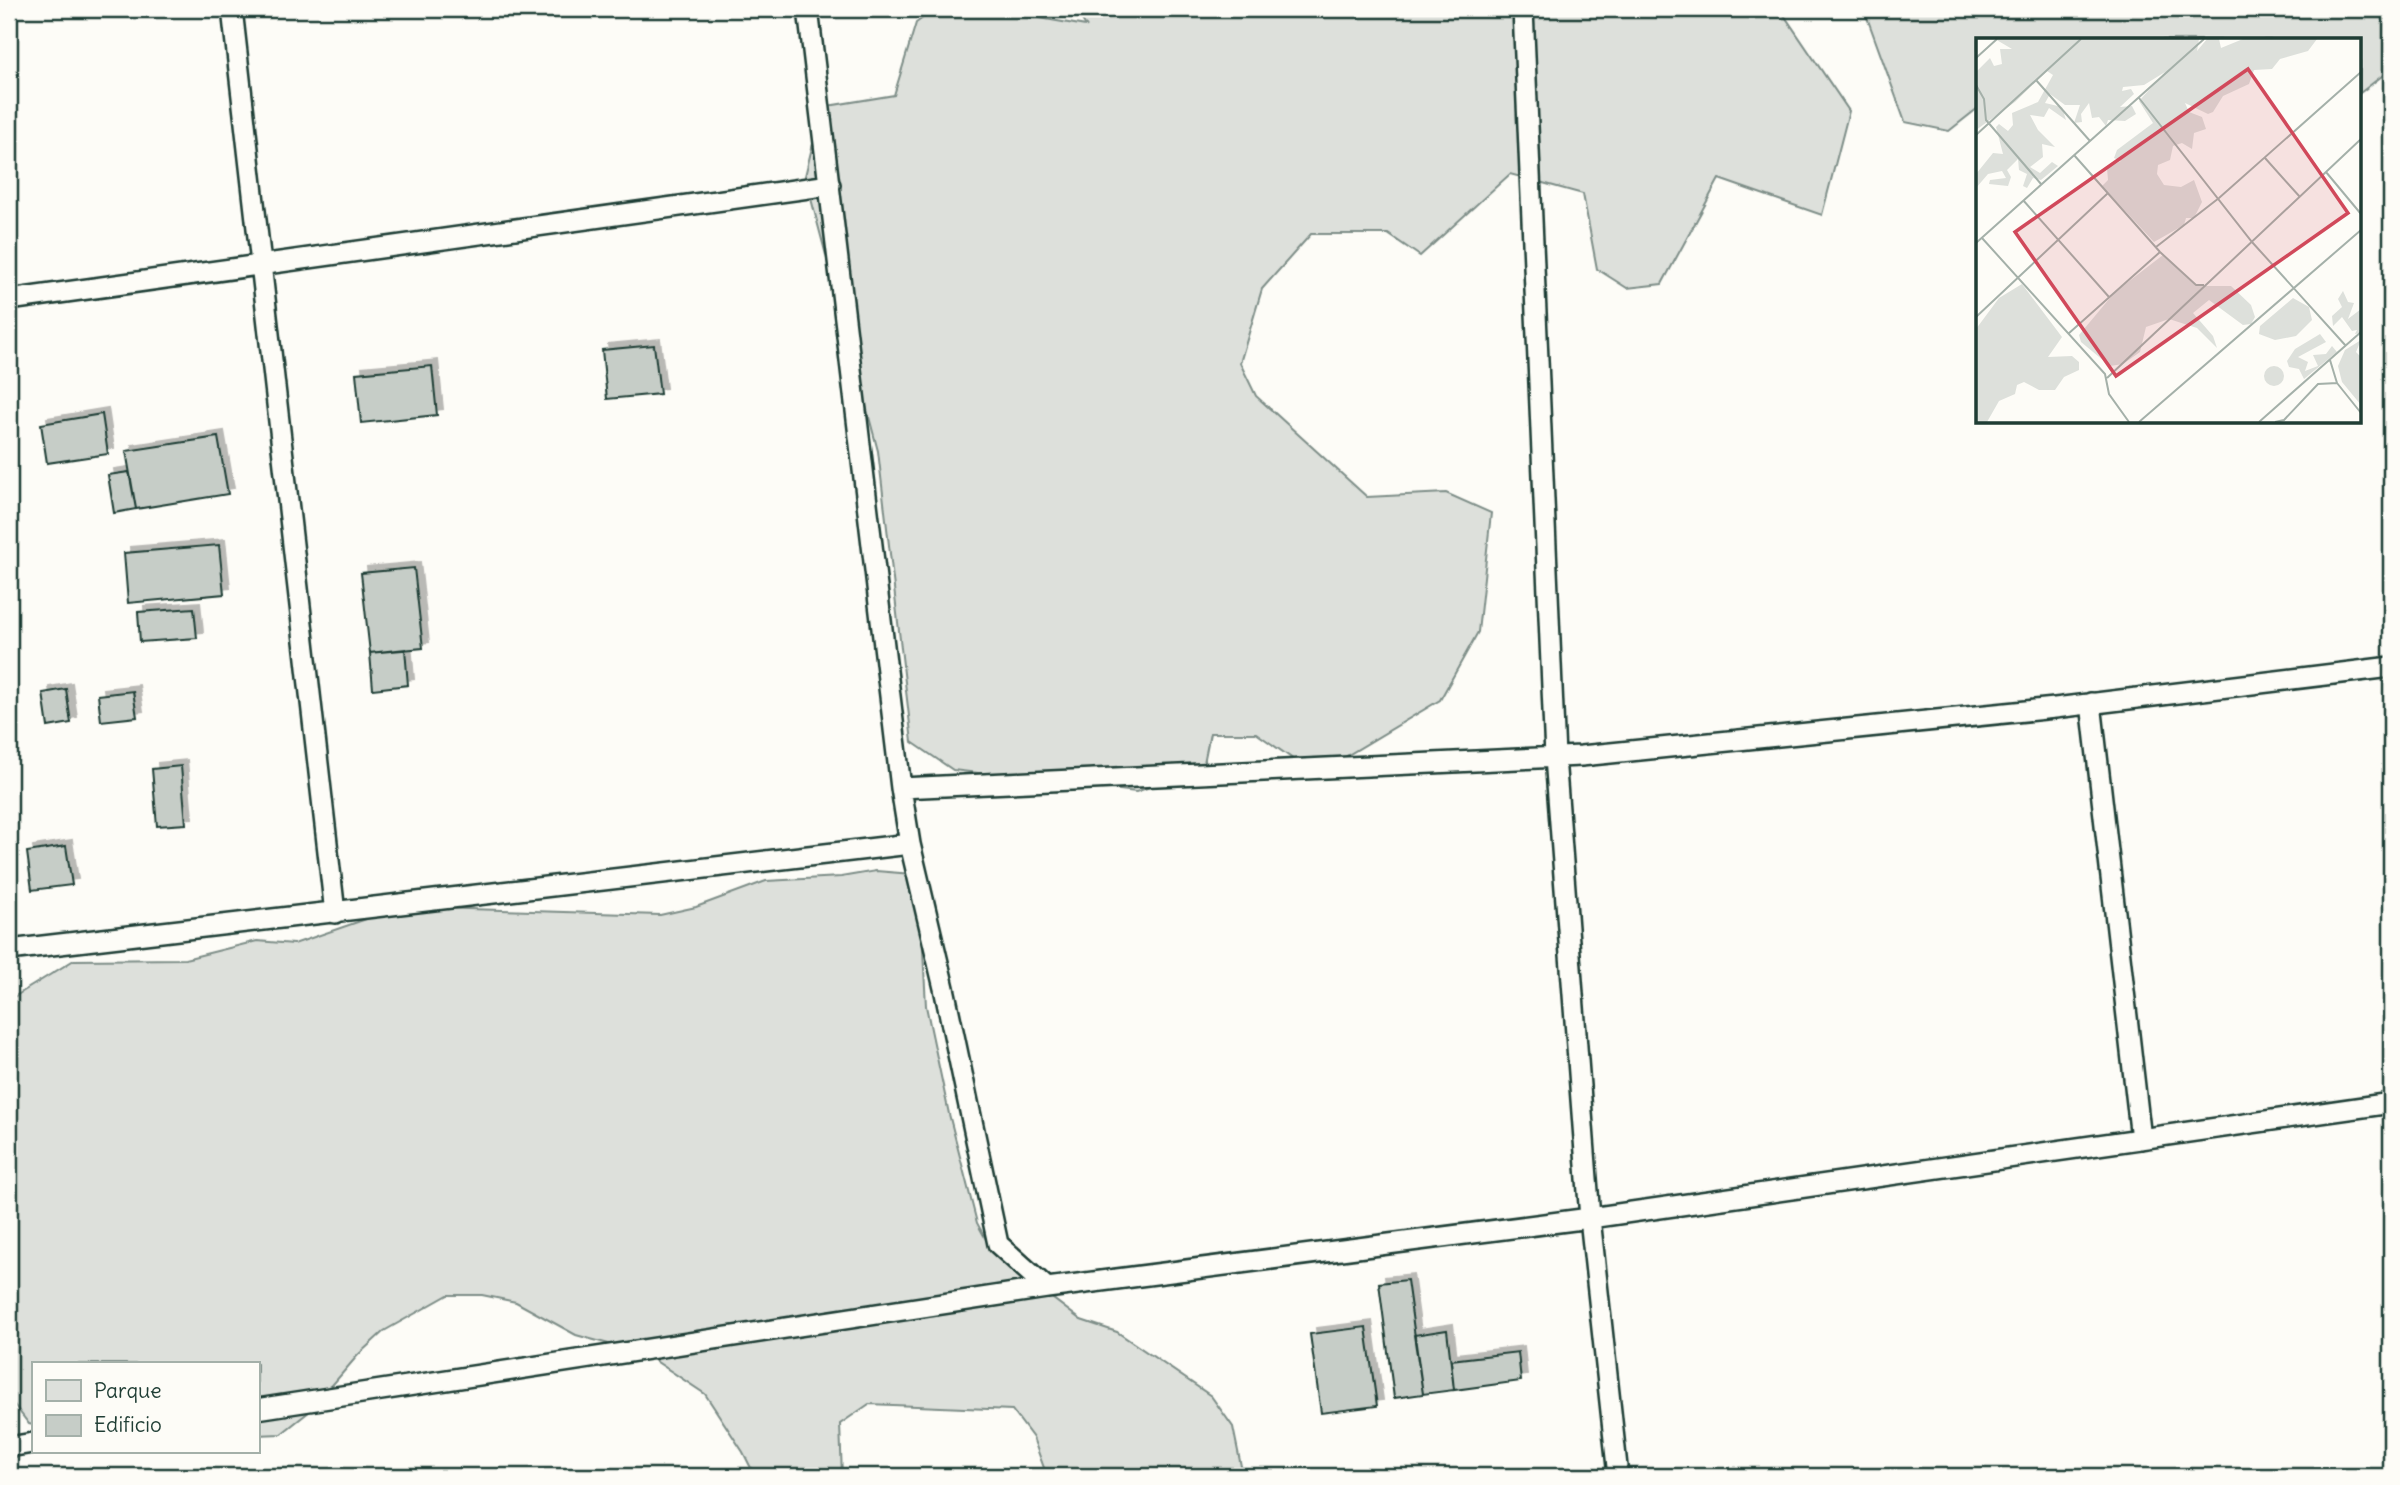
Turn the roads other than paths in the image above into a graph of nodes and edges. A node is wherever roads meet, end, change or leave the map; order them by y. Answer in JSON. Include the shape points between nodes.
{"nodes":[{"id":1,"x":232,"y":9,"type":"edge"},
{"id":2,"x":808,"y":9,"type":"edge"},
{"id":3,"x":1522,"y":9,"type":"edge"},
{"id":4,"x":830,"y":186,"type":"junction"},
{"id":5,"x":261,"y":265,"type":"junction"},
{"id":6,"x":9,"y":300,"type":"edge"},
{"id":7,"x":2391,"y":667,"type":"edge"},
{"id":8,"x":2091,"y":703,"type":"junction"},
{"id":9,"x":1555,"y":757,"type":"junction"},
{"id":10,"x":901,"y":788,"type":"junction"},
{"id":11,"x":910,"y":844,"type":"junction"},
{"id":12,"x":335,"y":913,"type":"junction"},
{"id":13,"x":9,"y":950,"type":"edge"},
{"id":14,"x":2391,"y":1103,"type":"edge"},
{"id":15,"x":2141,"y":1139,"type":"junction"},
{"id":16,"x":1590,"y":1217,"type":"junction"},
{"id":17,"x":1047,"y":1288,"type":"junction"},
{"id":18,"x":259,"y":1409,"type":"edge"},
{"id":19,"x":32,"y":1443,"type":"edge"},
{"id":20,"x":9,"y":1447,"type":"edge"},
{"id":21,"x":1618,"y":1476,"type":"edge"}],
"edges":[{"from":1,"to":5,"type":"lane"},
{"from":2,"to":4,"type":"lane"},
{"from":3,"to":9,"type":"lane"},
{"from":4,"to":5,"type":"lane"},
{"from":4,"to":10,"type":"lane"},
{"from":5,"to":6,"type":"lane"},
{"from":5,"to":12,"type":"lane"},
{"from":7,"to":8,"type":"lane"},
{"from":8,"to":9,"type":"lane"},
{"from":8,"to":15,"type":"lane"},
{"from":9,"to":10,"type":"lane"},
{"from":9,"to":16,"type":"lane"},
{"from":10,"to":11,"type":"lane"},
{"from":11,"to":12,"type":"lane"},
{"from":11,"to":17,"type":"lane","via":[[998,1244]]},
{"from":12,"to":13,"type":"lane"},
{"from":14,"to":15,"type":"lane"},
{"from":15,"to":16,"type":"lane"},
{"from":16,"to":17,"type":"lane"},
{"from":16,"to":21,"type":"lane"},
{"from":17,"to":18,"type":"lane"},
{"from":19,"to":20,"type":"lane"}]}
